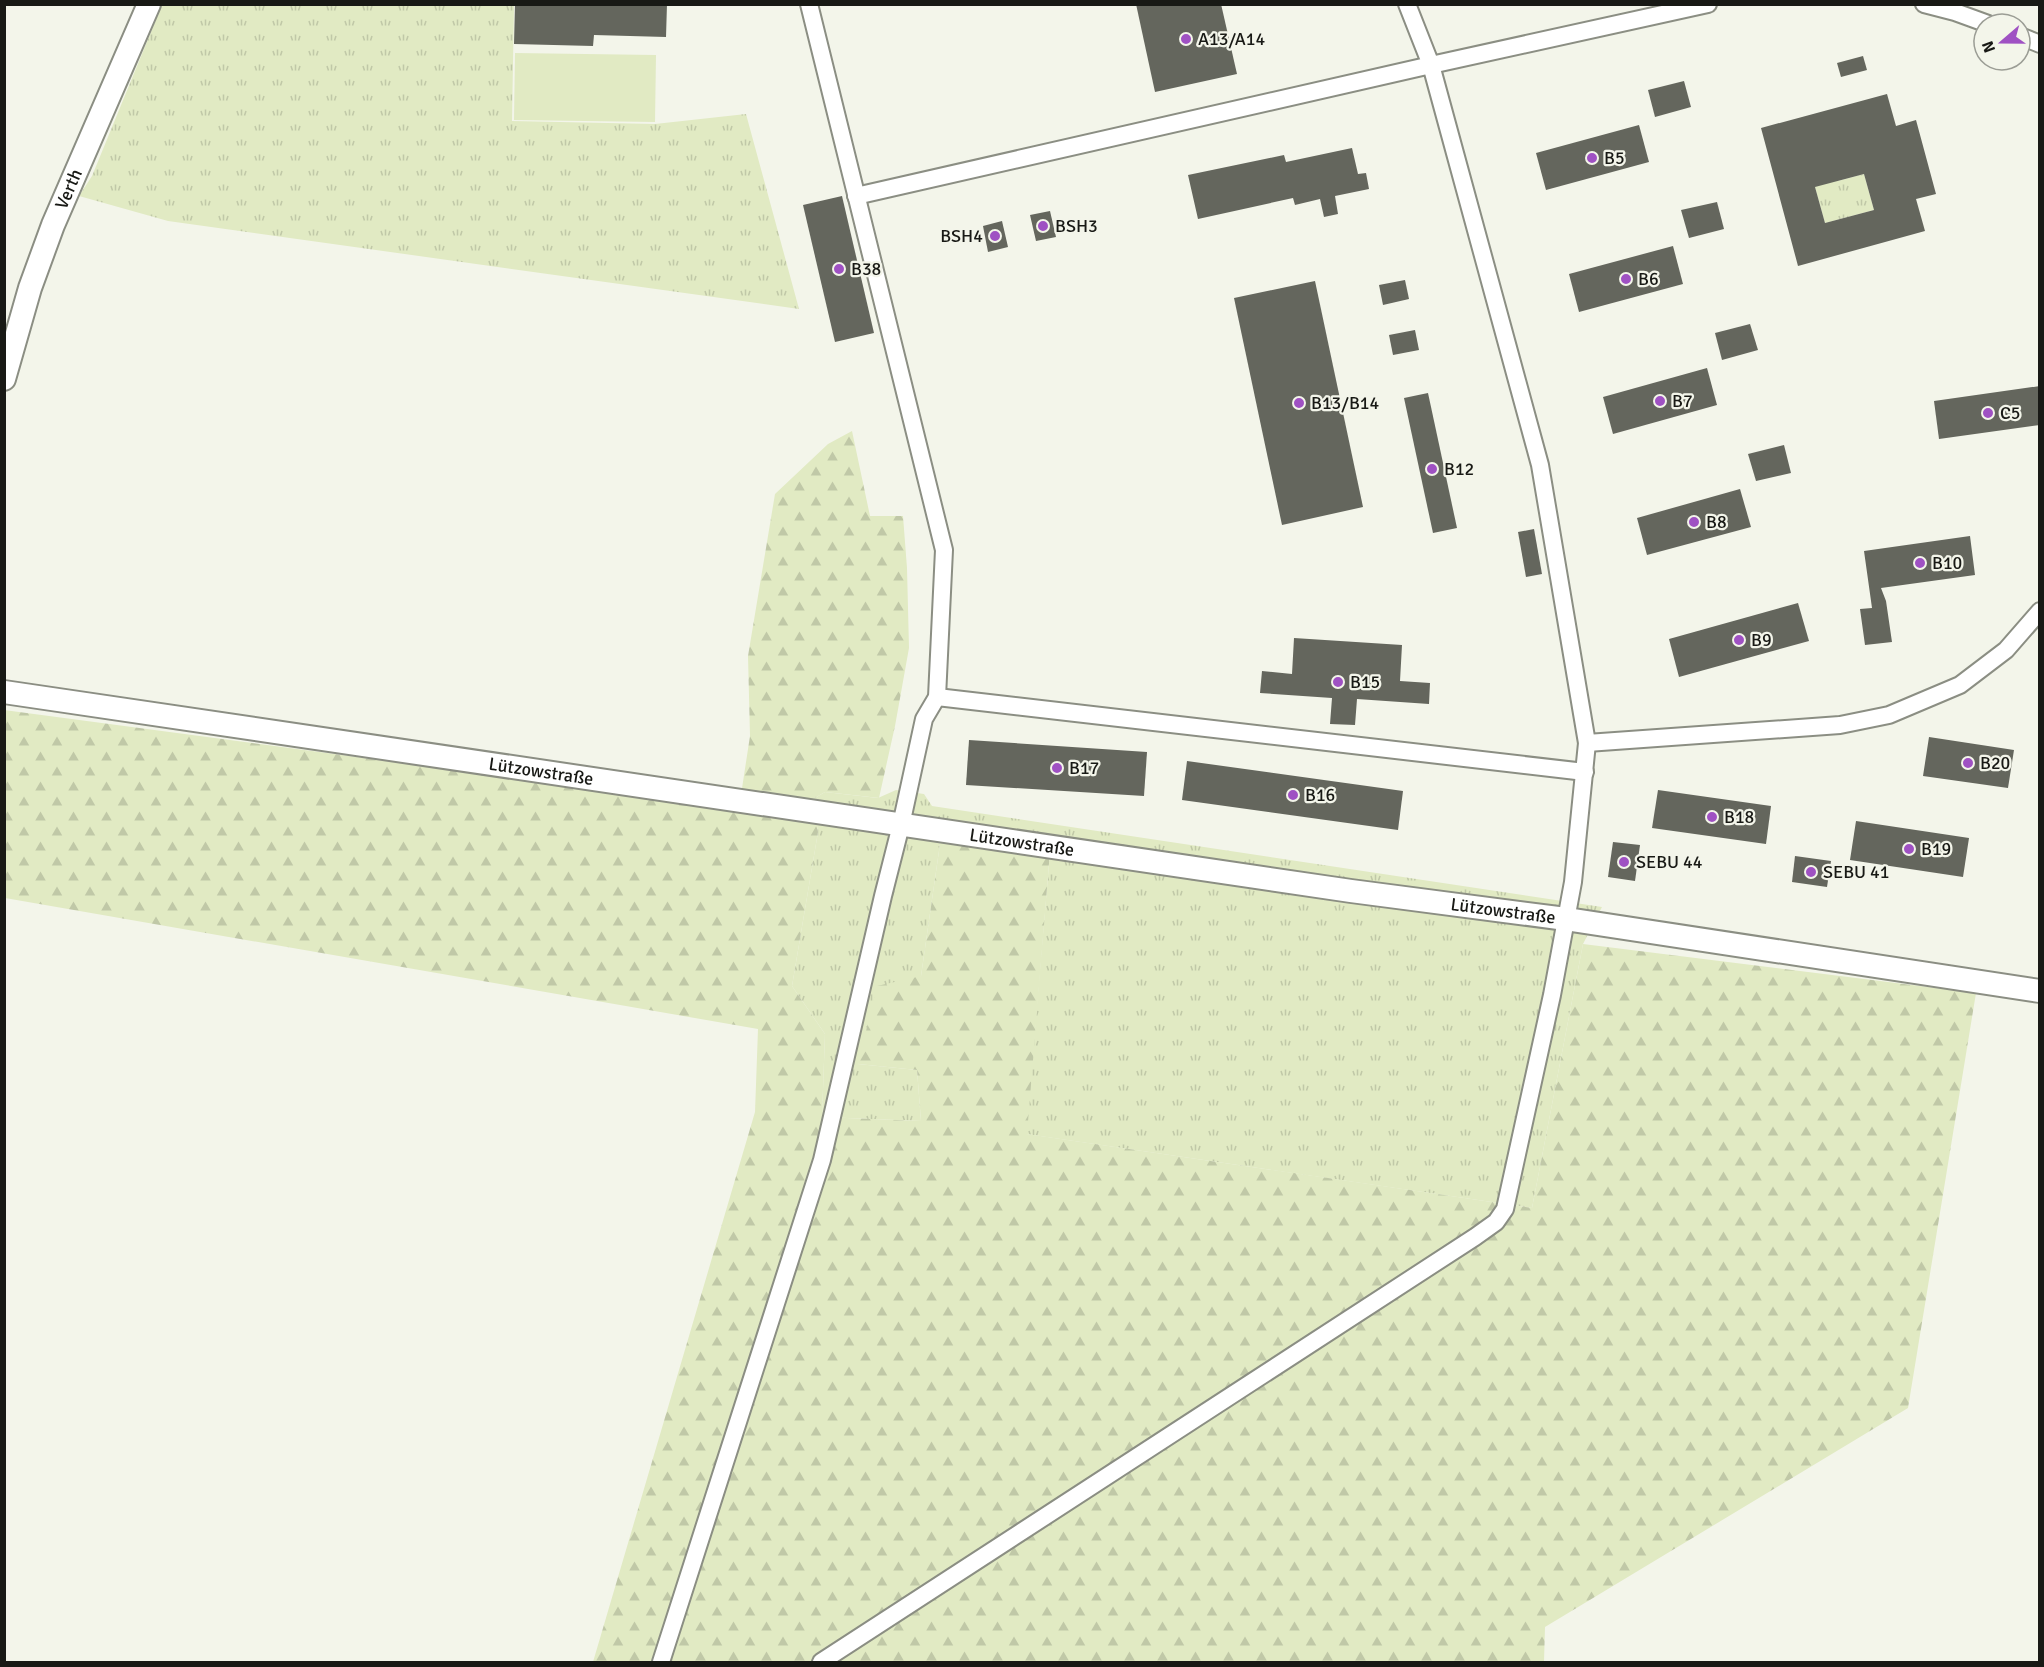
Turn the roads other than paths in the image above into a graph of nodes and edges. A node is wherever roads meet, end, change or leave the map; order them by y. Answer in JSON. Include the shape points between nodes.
{"nodes":[{"id":1,"x":149,"y":4,"type":"edge"},
{"id":2,"x":809,"y":4,"type":"edge"},
{"id":3,"x":1407,"y":4,"type":"edge"},
{"id":4,"x":1708,"y":4,"type":"edge"},
{"id":5,"x":1924,"y":4,"type":"edge"},
{"id":6,"x":1972,"y":18,"type":"edge"},
{"id":7,"x":1431,"y":65,"type":"junction"},
{"id":8,"x":856,"y":196,"type":"junction"},
{"id":9,"x":4,"y":379,"type":"edge"},
{"id":10,"x":2040,"y":611,"type":"edge"},
{"id":11,"x":4,"y":692,"type":"edge"},
{"id":12,"x":936,"y":698,"type":"junction"},
{"id":13,"x":1587,"y":743,"type":"junction"},
{"id":14,"x":1585,"y":772,"type":"junction"},
{"id":15,"x":902,"y":825,"type":"junction"},
{"id":16,"x":1566,"y":919,"type":"junction"},
{"id":17,"x":2040,"y":991,"type":"edge"},
{"id":18,"x":661,"y":1662,"type":"edge"},
{"id":19,"x":821,"y":1662,"type":"edge"}],
"edges":[{"from":1,"to":9,"type":"street","name":"Verth","via":[[53,225]]},
{"from":2,"to":8,"type":"street"},
{"from":3,"to":7,"type":"street"},
{"from":4,"to":7,"type":"street"},
{"from":5,"to":6,"type":"street"},
{"from":7,"to":8,"type":"street"},
{"from":7,"to":13,"type":"street","via":[[1540,465]]},
{"from":8,"to":12,"type":"street","via":[[944,550]]},
{"from":10,"to":13,"type":"street","via":[[2006,650],[1960,685],[1888,715],[1840,725]]},
{"from":11,"to":15,"type":"street","name":"Lützowstraße"},
{"from":12,"to":14,"type":"street"},
{"from":12,"to":15,"type":"street","via":[[924,719]]},
{"from":13,"to":14,"type":"street"},
{"from":14,"to":16,"type":"street"},
{"from":15,"to":16,"type":"street","name":"Lützowstraße"},
{"from":15,"to":18,"type":"street","via":[[822,1160]]},
{"from":16,"to":17,"type":"street","name":"Lützowstraße"},
{"from":16,"to":19,"type":"street","via":[[1505,1209],[1496,1222]]}]}
